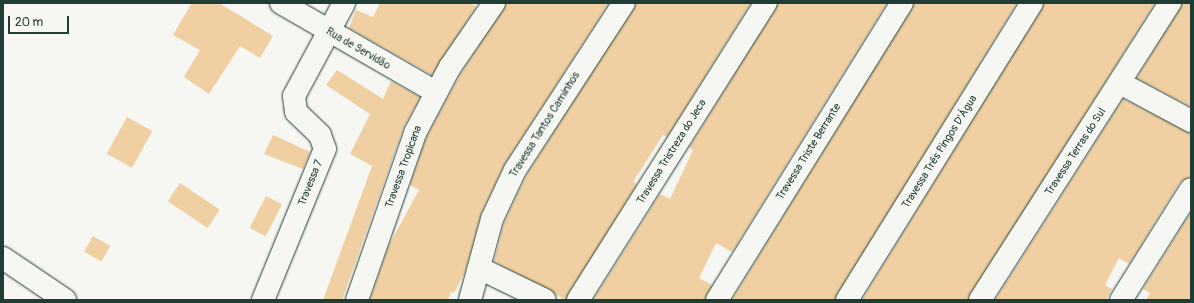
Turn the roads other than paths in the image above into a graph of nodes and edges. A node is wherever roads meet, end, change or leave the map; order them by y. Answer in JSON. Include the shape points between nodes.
{"nodes":[{"id":1,"x":281,"y":3,"type":"edge"},
{"id":2,"x":344,"y":3,"type":"edge"},
{"id":3,"x":494,"y":3,"type":"edge"},
{"id":4,"x":624,"y":3,"type":"edge"},
{"id":5,"x":766,"y":3,"type":"edge"},
{"id":6,"x":902,"y":3,"type":"edge"},
{"id":7,"x":1032,"y":3,"type":"edge"},
{"id":8,"x":1170,"y":3,"type":"edge"},
{"id":9,"x":329,"y":33,"type":"junction"},
{"id":10,"x":1120,"y":83,"type":"junction"},
{"id":11,"x":436,"y":92,"type":"junction"},
{"id":12,"x":1191,"y":121,"type":"edge"},
{"id":13,"x":1191,"y":190,"type":"edge"},
{"id":14,"x":3,"y":258,"type":"edge"},
{"id":15,"x":479,"y":268,"type":"junction"},
{"id":16,"x":65,"y":300,"type":"edge"},
{"id":17,"x":263,"y":300,"type":"edge"},
{"id":18,"x":357,"y":300,"type":"edge"},
{"id":19,"x":470,"y":300,"type":"edge"},
{"id":20,"x":545,"y":300,"type":"edge"},
{"id":21,"x":578,"y":300,"type":"edge"},
{"id":22,"x":717,"y":300,"type":"edge"},
{"id":23,"x":847,"y":300,"type":"edge"},
{"id":24,"x":980,"y":300,"type":"edge"},
{"id":25,"x":1121,"y":300,"type":"edge"}],
"edges":[{"from":1,"to":9,"type":"street","name":"Rua de Servidão"},
{"from":2,"to":9,"type":"street","name":"Travessa 7"},
{"from":3,"to":11,"type":"street","name":"Travessa Tropicana"},
{"from":4,"to":15,"type":"street","name":"Travessa Tantos Caminhos","via":[[515,170],[492,219]]},
{"from":5,"to":21,"type":"street","name":"Travessa Tristreza do Jeca"},
{"from":6,"to":22,"type":"street","name":"Travessa Triste Berrante"},
{"from":7,"to":23,"type":"street","name":"Travessa Três Pingos D'Água"},
{"from":8,"to":10,"type":"street","name":"Travessa Terras do Sul"},
{"from":9,"to":11,"type":"street","name":"Rua de Servidão"},
{"from":9,"to":17,"type":"street","name":"Travessa 7","via":[[294,96],[296,112],[320,135],[325,149]]},
{"from":10,"to":12,"type":"street"},
{"from":10,"to":24,"type":"street","name":"Travessa Terras do Sul"},
{"from":11,"to":18,"type":"street","name":"Travessa Tropicana","via":[[415,132]]},
{"from":13,"to":25,"type":"street"},
{"from":14,"to":16,"type":"street"},
{"from":15,"to":19,"type":"street","name":"Travessa Tantos Caminhos"},
{"from":15,"to":20,"type":"street"}]}
